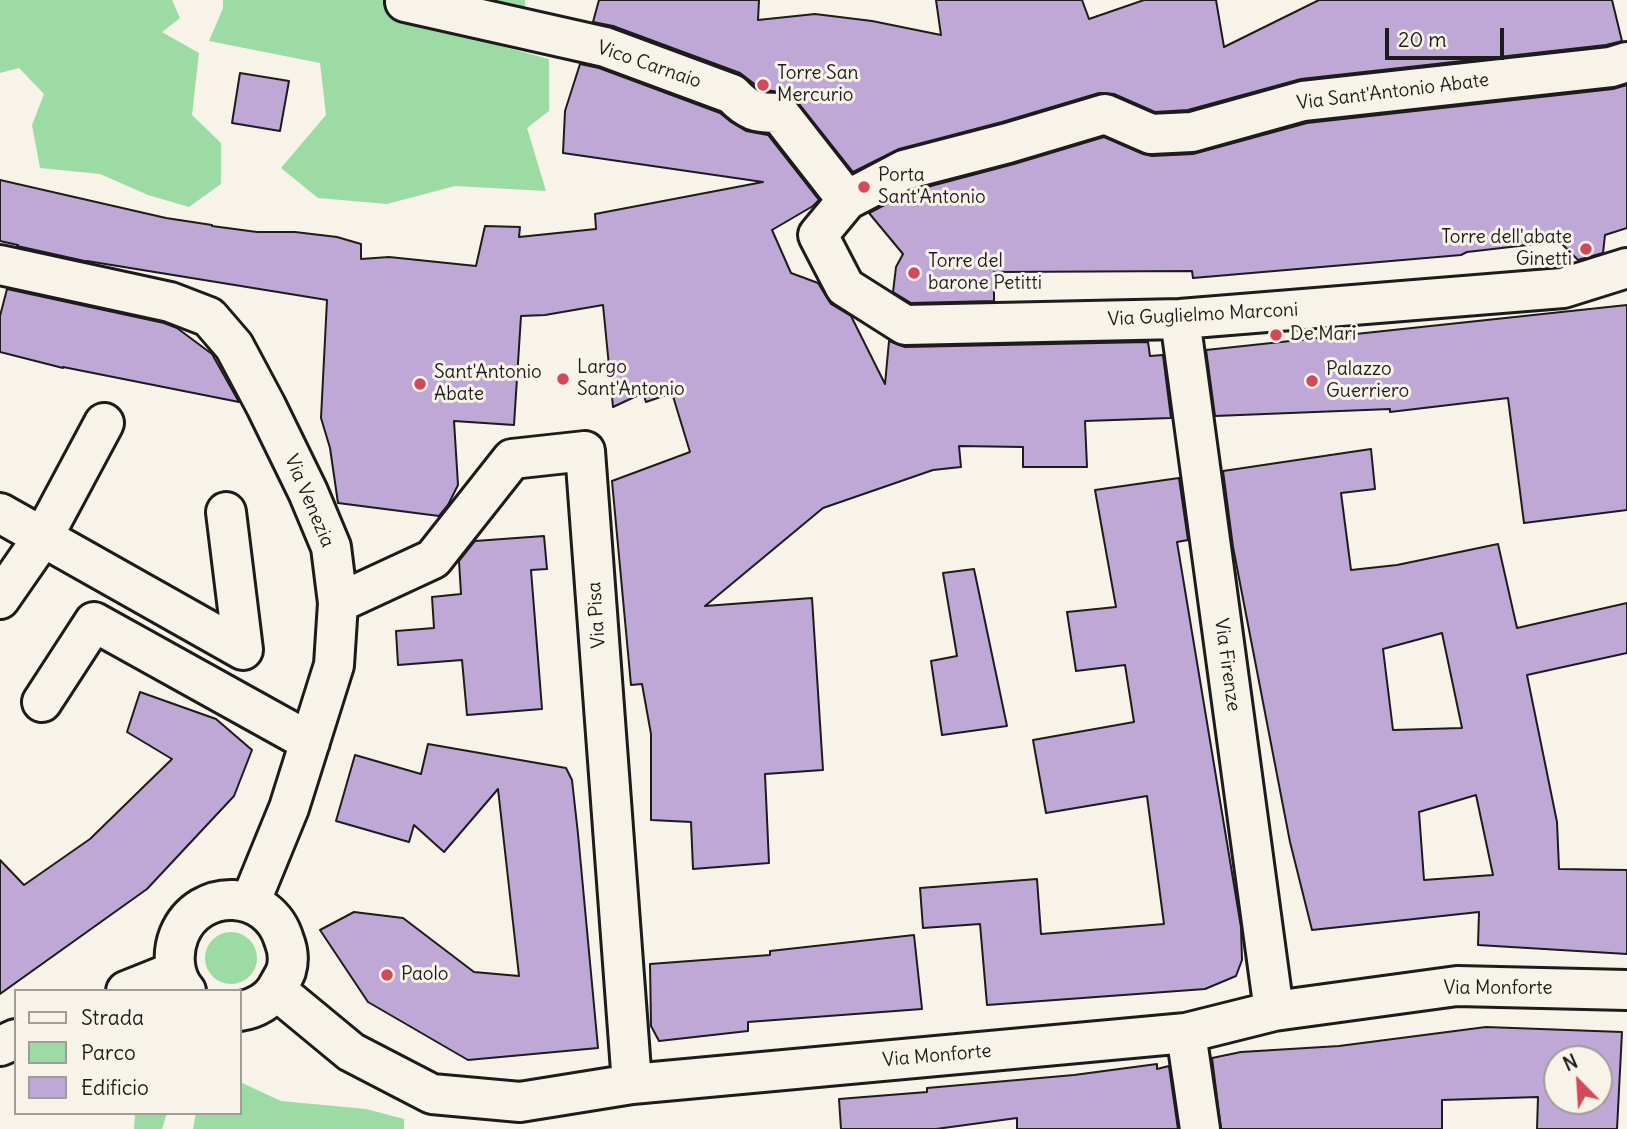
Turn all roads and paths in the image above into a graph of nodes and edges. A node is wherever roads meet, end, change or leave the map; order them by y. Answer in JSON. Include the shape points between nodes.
{"nodes":[{"id":1,"x":405,"y":2,"type":"edge"},
{"id":2,"x":1627,"y":62,"type":"edge"},
{"id":3,"x":847,"y":200,"type":"junction"},
{"id":4,"x":818,"y":235,"type":"joint"},
{"id":5,"x":0,"y":265,"type":"edge"},
{"id":6,"x":1627,"y":268,"type":"edge"},
{"id":7,"x":1180,"y":319,"type":"junction"},
{"id":8,"x":104,"y":423,"type":"dead end"},
{"id":9,"x":226,"y":512,"type":"dead end"},
{"id":10,"x":0,"y":513,"type":"edge"},
{"id":11,"x":43,"y":537,"type":"junction"},
{"id":12,"x":0,"y":598,"type":"edge"},
{"id":13,"x":338,"y":603,"type":"junction"},
{"id":14,"x":42,"y":702,"type":"dead end"},
{"id":15,"x":310,"y":742,"type":"junction"},
{"id":16,"x":250,"y":903,"type":"junction"},
{"id":17,"x":181,"y":981,"type":"edge"},
{"id":18,"x":137,"y":989,"type":"edge"},
{"id":19,"x":276,"y":990,"type":"junction"},
{"id":20,"x":1627,"y":990,"type":"edge"},
{"id":21,"x":242,"y":1011,"type":"edge"},
{"id":22,"x":1274,"y":1011,"type":"junction"},
{"id":23,"x":1186,"y":1033,"type":"junction"},
{"id":24,"x":632,"y":1084,"type":"junction"},
{"id":25,"x":521,"y":1115,"type":"edge"},
{"id":26,"x":1200,"y":1129,"type":"edge"}],
"edges":[{"from":1,"to":3,"type":"street","name":"Vico Carnaio","via":[[605,47],[732,94],[753,111],[779,113]]},
{"from":2,"to":3,"type":"street","name":"Via Sant'Antonio Abate","via":[[1303,101],[1192,132],[1151,134],[1105,114],[904,170]]},
{"from":3,"to":4,"type":"street","name":"Via Sant'Antonio Abate"},
{"from":4,"to":7,"type":"street","name":"Via Guglielmo Marconi","via":[[845,287],[905,325]]},
{"from":5,"to":13,"type":"street","name":"Via Venezia","via":[[170,302],[209,317],[234,346],[308,492],[331,547]]},
{"from":6,"to":7,"type":"street","name":"Via Guglielmo Marconi","via":[[1563,288]]},
{"from":7,"to":22,"type":"street","name":"Via Firenze"},
{"from":8,"to":11,"type":"street"},
{"from":9,"to":11,"type":"street","via":[[243,650]]},
{"from":10,"to":11,"type":"street"},
{"from":11,"to":12,"type":"street"},
{"from":13,"to":15,"type":"street","name":"Via Venezia","via":[[334,665]]},
{"from":13,"to":24,"type":"street","name":"Via Pisa","via":[[433,559],[512,459],[585,451]]},
{"from":14,"to":15,"type":"street","via":[[94,621]]},
{"from":15,"to":16,"type":"street","name":"Via Venezia"},
{"from":16,"to":17,"type":"street","via":[[226,899],[202,907],[184,924],[174,947]]},
{"from":16,"to":19,"type":"street","via":[[269,913],[288,950],[286,971]]},
{"from":17,"to":18,"type":"street"},
{"from":19,"to":21,"type":"street","via":[[263,1003]]},
{"from":19,"to":25,"type":"street","name":"Via Monforte","via":[[351,1052],[432,1094]]},
{"from":20,"to":22,"type":"street","name":"Via Monforte","via":[[1457,986]]},
{"from":22,"to":23,"type":"street","name":"Via Monforte"},
{"from":23,"to":24,"type":"street","name":"Via Monforte"},
{"from":23,"to":26,"type":"street"},
{"from":24,"to":25,"type":"street","name":"Via Monforte"}]}
